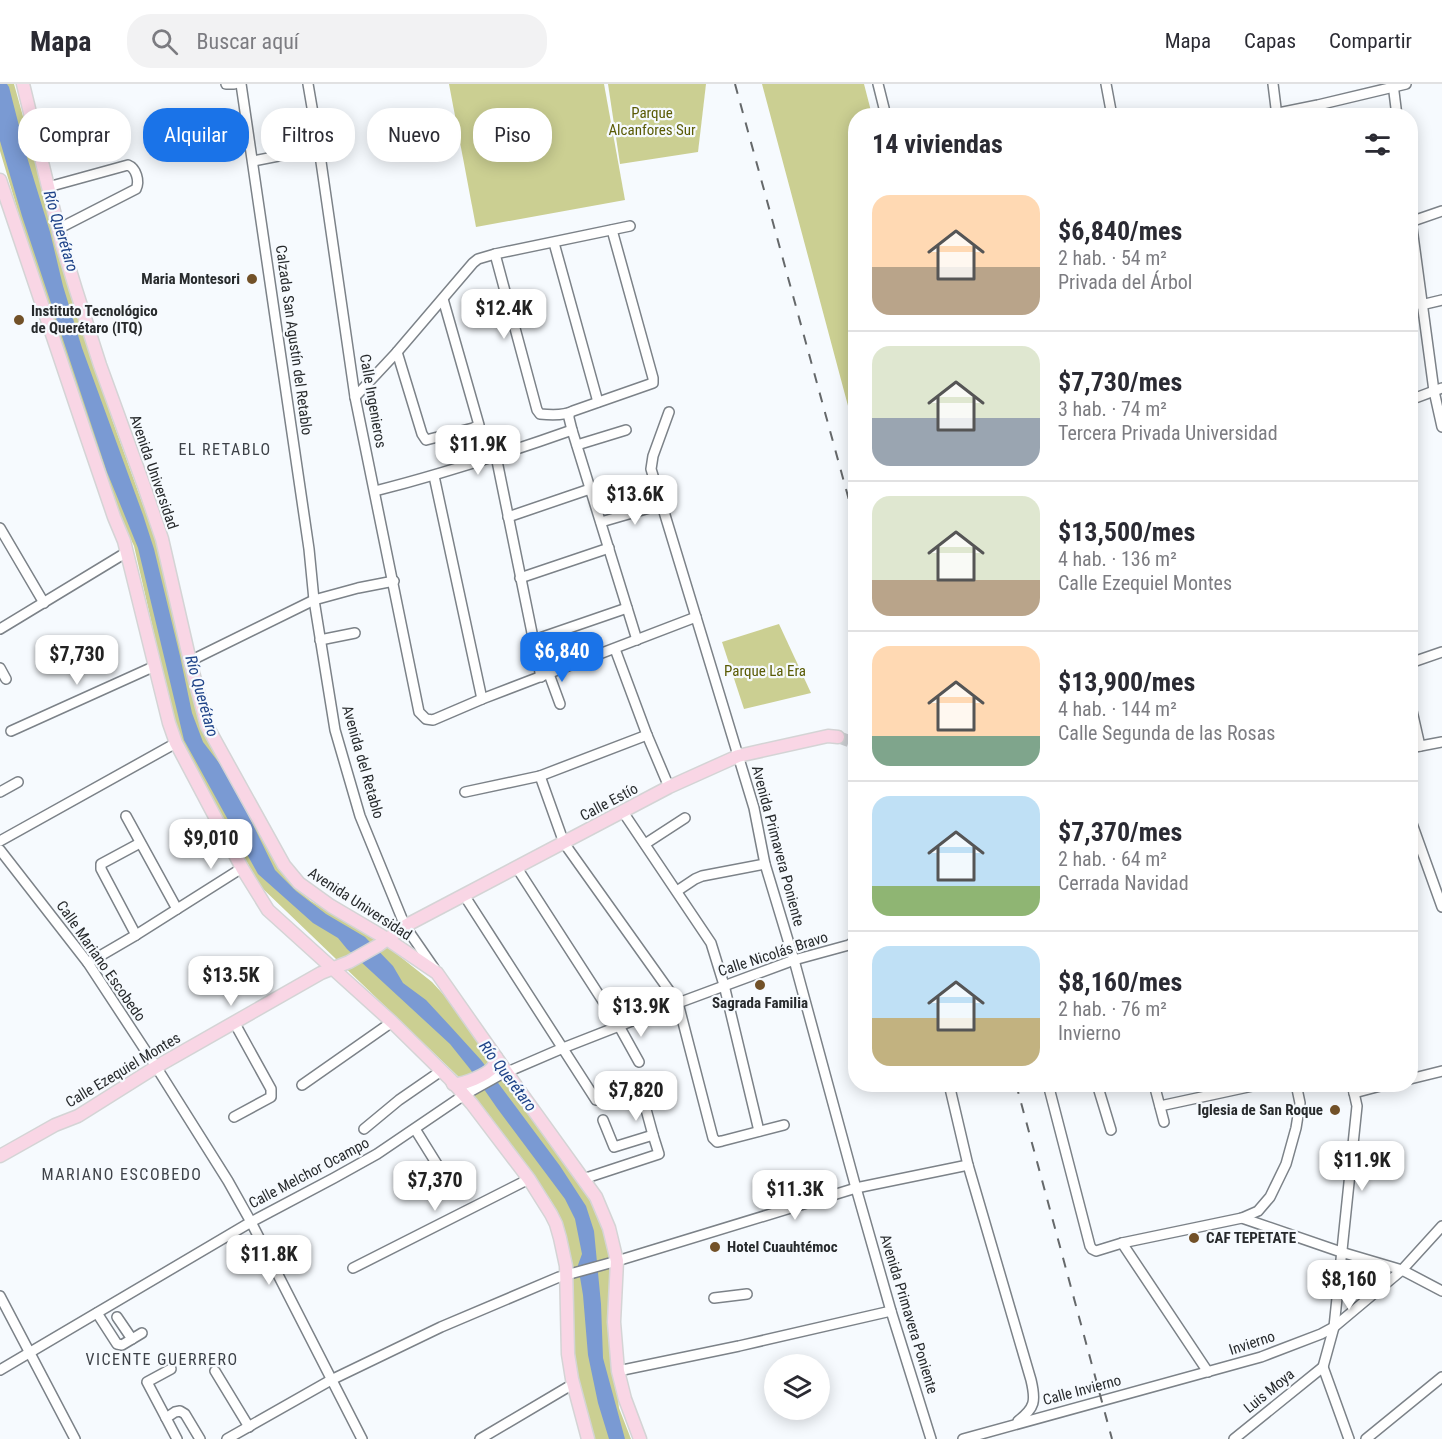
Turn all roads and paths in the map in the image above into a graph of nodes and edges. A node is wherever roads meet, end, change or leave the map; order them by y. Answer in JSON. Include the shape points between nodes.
{"nodes":[{"id":1,"x":23,"y":84,"type":"edge"},
{"id":2,"x":226,"y":84,"type":"edge"},
{"id":3,"x":234,"y":84,"type":"edge"},
{"id":4,"x":241,"y":84,"type":"edge"},
{"id":5,"x":308,"y":84,"type":"edge"},
{"id":6,"x":878,"y":84,"type":"edge"},
{"id":7,"x":1106,"y":84,"type":"edge"},
{"id":8,"x":1273,"y":84,"type":"edge"},
{"id":9,"x":1406,"y":84,"type":"edge"},
{"id":10,"x":1393,"y":85,"type":"edge"},
{"id":11,"x":1318,"y":105,"type":"junction"},
{"id":12,"x":312,"y":108,"type":"edge"},
{"id":13,"x":884,"y":108,"type":"edge"},
{"id":14,"x":1110,"y":108,"type":"edge"},
{"id":15,"x":1276,"y":108,"type":"edge"},
{"id":16,"x":1304,"y":108,"type":"edge"},
{"id":17,"x":1319,"y":108,"type":"edge"},
{"id":18,"x":1396,"y":108,"type":"edge"},
{"id":19,"x":261,"y":159,"type":"edge"},
{"id":20,"x":253,"y":161,"type":"junction"},
{"id":21,"x":321,"y":162,"type":"edge"},
{"id":22,"x":0,"y":180,"type":"edge"},
{"id":23,"x":48,"y":187,"type":"junction"},
{"id":24,"x":1442,"y":211,"type":"edge"},
{"id":25,"x":1418,"y":217,"type":"edge"},
{"id":26,"x":630,"y":226,"type":"dead end"},
{"id":27,"x":58,"y":229,"type":"junction"},
{"id":28,"x":612,"y":230,"type":"junction"},
{"id":29,"x":554,"y":243,"type":"junction"},
{"id":30,"x":495,"y":254,"type":"junction"},
{"id":31,"x":1418,"y":282,"type":"edge"},
{"id":32,"x":443,"y":299,"type":"junction"},
{"id":33,"x":1442,"y":300,"type":"edge"},
{"id":34,"x":1421,"y":305,"type":"junction"},
{"id":35,"x":397,"y":352,"type":"junction"},
{"id":36,"x":1438,"y":389,"type":"edge"},
{"id":37,"x":355,"y":397,"type":"junction"},
{"id":38,"x":1418,"y":397,"type":"edge"},
{"id":39,"x":598,"y":402,"type":"junction"},
{"id":40,"x":669,"y":412,"type":"dead end"},
{"id":41,"x":569,"y":413,"type":"junction"},
{"id":42,"x":1442,"y":427,"type":"edge"},
{"id":43,"x":572,"y":430,"type":"junction"},
{"id":44,"x":626,"y":430,"type":"dead end"},
{"id":45,"x":577,"y":445,"type":"junction"},
{"id":46,"x":496,"y":456,"type":"junction"},
{"id":47,"x":434,"y":476,"type":"junction"},
{"id":48,"x":590,"y":489,"type":"junction"},
{"id":49,"x":375,"y":491,"type":"junction"},
{"id":50,"x":663,"y":504,"type":"junction"},
{"id":51,"x":508,"y":517,"type":"junction"},
{"id":52,"x":601,"y":522,"type":"junction"},
{"id":53,"x":0,"y":528,"type":"edge"},
{"id":54,"x":609,"y":548,"type":"junction"},
{"id":55,"x":127,"y":552,"type":"junction"},
{"id":56,"x":520,"y":578,"type":"junction"},
{"id":57,"x":394,"y":581,"type":"junction"},
{"id":58,"x":314,"y":600,"type":"junction"},
{"id":59,"x":44,"y":603,"type":"junction"},
{"id":60,"x":627,"y":608,"type":"junction"},
{"id":61,"x":696,"y":617,"type":"junction"},
{"id":62,"x":1,"y":625,"type":"edge"},
{"id":63,"x":355,"y":633,"type":"dead end"},
{"id":64,"x":320,"y":640,"type":"junction"},
{"id":65,"x":534,"y":640,"type":"junction"},
{"id":66,"x":637,"y":640,"type":"junction"},
{"id":67,"x":615,"y":649,"type":"junction"},
{"id":68,"x":1442,"y":652,"type":"edge"},
{"id":69,"x":1418,"y":660,"type":"edge"},
{"id":70,"x":190,"y":661,"type":"junction"},
{"id":71,"x":155,"y":666,"type":"junction"},
{"id":72,"x":0,"y":668,"type":"edge"},
{"id":73,"x":545,"y":675,"type":"junction"},
{"id":74,"x":6,"y":679,"type":"dead end"},
{"id":75,"x":482,"y":699,"type":"junction"},
{"id":76,"x":560,"y":704,"type":"dead end"},
{"id":77,"x":11,"y":731,"type":"dead end"},
{"id":78,"x":647,"y":735,"type":"junction"},
{"id":79,"x":838,"y":737,"type":"tunnel mouth"},
{"id":80,"x":1418,"y":737,"type":"edge"},
{"id":81,"x":1442,"y":742,"type":"edge"},
{"id":82,"x":176,"y":743,"type":"junction"},
{"id":83,"x":1420,"y":746,"type":"joint"},
{"id":84,"x":738,"y":756,"type":"junction"},
{"id":85,"x":540,"y":776,"type":"junction"},
{"id":86,"x":18,"y":782,"type":"dead end"},
{"id":87,"x":669,"y":787,"type":"junction"},
{"id":88,"x":0,"y":792,"type":"edge"},
{"id":89,"x":465,"y":792,"type":"dead end"},
{"id":90,"x":623,"y":812,"type":"junction"},
{"id":91,"x":126,"y":816,"type":"dead end"},
{"id":92,"x":685,"y":818,"type":"dead end"},
{"id":93,"x":1418,"y":840,"type":"edge"},
{"id":94,"x":0,"y":841,"type":"edge"},
{"id":95,"x":140,"y":843,"type":"junction"},
{"id":96,"x":564,"y":843,"type":"junction"},
{"id":97,"x":645,"y":844,"type":"junction"},
{"id":98,"x":0,"y":850,"type":"edge"},
{"id":99,"x":765,"y":864,"type":"junction"},
{"id":100,"x":242,"y":868,"type":"junction"},
{"id":101,"x":517,"y":868,"type":"junction"},
{"id":102,"x":677,"y":891,"type":"junction"},
{"id":103,"x":464,"y":895,"type":"junction"},
{"id":104,"x":1442,"y":907,"type":"edge"},
{"id":105,"x":177,"y":909,"type":"junction"},
{"id":106,"x":405,"y":926,"type":"junction"},
{"id":107,"x":136,"y":934,"type":"junction"},
{"id":108,"x":383,"y":942,"type":"junction"},
{"id":109,"x":848,"y":944,"type":"edge"},
{"id":110,"x":794,"y":960,"type":"junction"},
{"id":111,"x":88,"y":963,"type":"junction"},
{"id":112,"x":332,"y":969,"type":"junction"},
{"id":113,"x":437,"y":973,"type":"junction"},
{"id":114,"x":724,"y":986,"type":"junction"},
{"id":115,"x":678,"y":1002,"type":"junction"},
{"id":116,"x":234,"y":1022,"type":"junction"},
{"id":117,"x":392,"y":1022,"type":"junction"},
{"id":118,"x":620,"y":1026,"type":"junction"},
{"id":119,"x":563,"y":1048,"type":"junction"},
{"id":120,"x":639,"y":1062,"type":"dead end"},
{"id":121,"x":156,"y":1067,"type":"junction"},
{"id":122,"x":498,"y":1068,"type":"junction"},
{"id":123,"x":441,"y":1071,"type":"junction"},
{"id":124,"x":1442,"y":1071,"type":"edge"},
{"id":125,"x":1418,"y":1077,"type":"edge"},
{"id":126,"x":302,"y":1085,"type":"dead end"},
{"id":127,"x":469,"y":1089,"type":"junction"},
{"id":128,"x":951,"y":1092,"type":"edge"},
{"id":129,"x":1050,"y":1092,"type":"edge"},
{"id":130,"x":1099,"y":1092,"type":"edge"},
{"id":131,"x":1156,"y":1092,"type":"edge"},
{"id":132,"x":1225,"y":1092,"type":"edge"},
{"id":133,"x":1298,"y":1092,"type":"edge"},
{"id":134,"x":1354,"y":1092,"type":"edge"},
{"id":135,"x":596,"y":1100,"type":"dead end"},
{"id":136,"x":644,"y":1102,"type":"dead end"},
{"id":137,"x":1160,"y":1106,"type":"junction"},
{"id":138,"x":234,"y":1116,"type":"dead end"},
{"id":139,"x":603,"y":1120,"type":"dead end"},
{"id":140,"x":1164,"y":1122,"type":"dead end"},
{"id":141,"x":784,"y":1125,"type":"dead end"},
{"id":142,"x":364,"y":1129,"type":"dead end"},
{"id":143,"x":415,"y":1129,"type":"junction"},
{"id":144,"x":1111,"y":1130,"type":"dead end"},
{"id":145,"x":759,"y":1131,"type":"junction"},
{"id":146,"x":653,"y":1135,"type":"junction"},
{"id":147,"x":614,"y":1147,"type":"junction"},
{"id":148,"x":0,"y":1156,"type":"edge"},
{"id":149,"x":968,"y":1165,"type":"junction"},
{"id":150,"x":620,"y":1167,"type":"junction"},
{"id":151,"x":443,"y":1174,"type":"dead end"},
{"id":152,"x":529,"y":1179,"type":"junction"},
{"id":153,"x":583,"y":1179,"type":"junction"},
{"id":154,"x":856,"y":1188,"type":"junction"},
{"id":155,"x":1242,"y":1218,"type":"junction"},
{"id":156,"x":251,"y":1222,"type":"junction"},
{"id":157,"x":1442,"y":1226,"type":"edge"},
{"id":158,"x":1122,"y":1243,"type":"junction"},
{"id":159,"x":1341,"y":1252,"type":"junction"},
{"id":160,"x":613,"y":1262,"type":"junction"},
{"id":161,"x":353,"y":1268,"type":"dead end"},
{"id":162,"x":1402,"y":1270,"type":"junction"},
{"id":163,"x":572,"y":1273,"type":"junction"},
{"id":164,"x":1442,"y":1291,"type":"edge"},
{"id":165,"x":747,"y":1294,"type":"dead end"},
{"id":166,"x":0,"y":1296,"type":"edge"},
{"id":167,"x":714,"y":1298,"type":"dead end"},
{"id":168,"x":891,"y":1311,"type":"junction"},
{"id":169,"x":97,"y":1313,"type":"junction"},
{"id":170,"x":117,"y":1317,"type":"dead end"},
{"id":171,"x":1334,"y":1328,"type":"junction"},
{"id":172,"x":142,"y":1333,"type":"dead end"},
{"id":173,"x":1321,"y":1334,"type":"junction"},
{"id":174,"x":132,"y":1339,"type":"junction"},
{"id":175,"x":1327,"y":1352,"type":"junction"},
{"id":176,"x":30,"y":1353,"type":"junction"},
{"id":177,"x":1323,"y":1367,"type":"junction"},
{"id":178,"x":171,"y":1369,"type":"dead end"},
{"id":179,"x":0,"y":1370,"type":"edge"},
{"id":180,"x":215,"y":1371,"type":"dead end"},
{"id":181,"x":618,"y":1371,"type":"junction"},
{"id":182,"x":1208,"y":1372,"type":"junction"},
{"id":183,"x":1442,"y":1377,"type":"edge"},
{"id":184,"x":332,"y":1380,"type":"junction"},
{"id":185,"x":573,"y":1384,"type":"junction"},
{"id":186,"x":166,"y":1418,"type":"junction"},
{"id":187,"x":1014,"y":1424,"type":"junction"},
{"id":188,"x":249,"y":1427,"type":"junction"},
{"id":189,"x":75,"y":1439,"type":"edge"},
{"id":190,"x":177,"y":1439,"type":"edge"},
{"id":191,"x":200,"y":1439,"type":"edge"},
{"id":192,"x":227,"y":1439,"type":"edge"},
{"id":193,"x":362,"y":1439,"type":"edge"},
{"id":194,"x":480,"y":1439,"type":"edge"},
{"id":195,"x":588,"y":1439,"type":"edge"},
{"id":196,"x":640,"y":1439,"type":"edge"},
{"id":197,"x":931,"y":1439,"type":"edge"},
{"id":198,"x":963,"y":1439,"type":"edge"},
{"id":199,"x":1234,"y":1439,"type":"edge"},
{"id":200,"x":1349,"y":1439,"type":"edge"},
{"id":201,"x":1366,"y":1439,"type":"edge"}],
"edges":[{"from":1,"to":23,"type":"main road","name":"Avenida Universidad"},
{"from":2,"to":3,"type":"street"},
{"from":4,"to":20,"type":"street","name":"Calzada San Agustín del Retablo"},
{"from":5,"to":12,"type":"street","name":"Calle Ingenieros"},
{"from":6,"to":13,"type":"street"},
{"from":7,"to":14,"type":"street"},
{"from":8,"to":15,"type":"street"},
{"from":9,"to":10,"type":"street"},
{"from":10,"to":11,"type":"street"},
{"from":10,"to":18,"type":"street"},
{"from":11,"to":16,"type":"street"},
{"from":11,"to":17,"type":"street"},
{"from":19,"to":20,"type":"street"},
{"from":20,"to":58,"type":"street","name":"Calzada San Agustín del Retablo"},
{"from":21,"to":37,"type":"street","name":"Calle Ingenieros"},
{"from":22,"to":55,"type":"main road"},
{"from":23,"to":27,"type":"main road","name":"Avenida Universidad"},
{"from":23,"to":27,"type":"street","via":[[128,165],[138,183],[136,189]]},
{"from":24,"to":25,"type":"street"},
{"from":26,"to":28,"type":"street"},
{"from":27,"to":70,"type":"main road","name":"Avenida Universidad","via":[[97,356],[162,539]]},
{"from":28,"to":29,"type":"street"},
{"from":28,"to":39,"type":"street","via":[[652,383]]},
{"from":29,"to":30,"type":"street"},
{"from":29,"to":39,"type":"street"},
{"from":30,"to":32,"type":"street","via":[[473,263]]},
{"from":30,"to":41,"type":"street","via":[[537,410],[546,415]]},
{"from":31,"to":34,"type":"street"},
{"from":32,"to":35,"type":"street"},
{"from":32,"to":35,"type":"street","via":[[479,425],[426,440]]},
{"from":33,"to":34,"type":"street"},
{"from":34,"to":36,"type":"street"},
{"from":35,"to":37,"type":"street"},
{"from":36,"to":38,"type":"street"},
{"from":36,"to":42,"type":"street"},
{"from":37,"to":49,"type":"street","name":"Calle Ingenieros"},
{"from":39,"to":41,"type":"street"},
{"from":40,"to":50,"type":"street","name":"Avenida Primavera Poniente","via":[[651,461]]},
{"from":41,"to":43,"type":"street"},
{"from":43,"to":45,"type":"street"},
{"from":43,"to":46,"type":"street"},
{"from":44,"to":45,"type":"street"},
{"from":45,"to":48,"type":"street"},
{"from":46,"to":47,"type":"street"},
{"from":46,"to":51,"type":"street"},
{"from":47,"to":49,"type":"street"},
{"from":47,"to":75,"type":"street"},
{"from":48,"to":51,"type":"street"},
{"from":48,"to":52,"type":"street"},
{"from":49,"to":57,"type":"street","name":"Calle Ingenieros"},
{"from":50,"to":52,"type":"street"},
{"from":50,"to":61,"type":"street","name":"Avenida Primavera Poniente"},
{"from":51,"to":56,"type":"street"},
{"from":52,"to":54,"type":"street"},
{"from":53,"to":59,"type":"street"},
{"from":54,"to":56,"type":"street"},
{"from":54,"to":60,"type":"street"},
{"from":55,"to":59,"type":"street"},
{"from":55,"to":71,"type":"main road"},
{"from":56,"to":65,"type":"street"},
{"from":57,"to":58,"type":"street"},
{"from":57,"to":75,"type":"street","name":"Calle Ingenieros","via":[[419,712],[433,720]]},
{"from":58,"to":64,"type":"street","name":"Avenida del Retablo"},
{"from":58,"to":70,"type":"street"},
{"from":59,"to":62,"type":"street"},
{"from":60,"to":65,"type":"street"},
{"from":60,"to":66,"type":"street"},
{"from":61,"to":66,"type":"street"},
{"from":61,"to":84,"type":"street","name":"Avenida Primavera Poniente"},
{"from":63,"to":64,"type":"street"},
{"from":64,"to":106,"type":"street","name":"Avenida del Retablo","via":[[335,729],[360,816]]},
{"from":65,"to":73,"type":"street"},
{"from":66,"to":67,"type":"street"},
{"from":67,"to":73,"type":"street"},
{"from":67,"to":78,"type":"street"},
{"from":68,"to":69,"type":"street"},
{"from":70,"to":108,"type":"main road","name":"Avenida Universidad","via":[[207,726],[284,865],[299,883]]},
{"from":71,"to":77,"type":"street"},
{"from":71,"to":82,"type":"main road"},
{"from":72,"to":74,"type":"street"},
{"from":73,"to":75,"type":"street"},
{"from":73,"to":76,"type":"street"},
{"from":78,"to":85,"type":"street"},
{"from":78,"to":87,"type":"street"},
{"from":79,"to":84,"type":"main road","name":"Calle Estío"},
{"from":80,"to":83,"type":"street"},
{"from":81,"to":83,"type":"street"},
{"from":82,"to":94,"type":"street"},
{"from":82,"to":100,"type":"main road"},
{"from":84,"to":87,"type":"main road","name":"Calle Estío"},
{"from":84,"to":99,"type":"street","name":"Avenida Primavera Poniente"},
{"from":85,"to":89,"type":"street"},
{"from":85,"to":96,"type":"street"},
{"from":86,"to":88,"type":"street"},
{"from":87,"to":90,"type":"main road","name":"Calle Estío"},
{"from":90,"to":96,"type":"main road","name":"Calle Estío"},
{"from":90,"to":97,"type":"street"},
{"from":91,"to":95,"type":"street"},
{"from":92,"to":97,"type":"street"},
{"from":93,"to":104,"type":"street"},
{"from":95,"to":105,"type":"street"},
{"from":95,"to":107,"type":"street","via":[[101,864]]},
{"from":96,"to":101,"type":"main road","name":"Calle Estío"},
{"from":96,"to":115,"type":"street"},
{"from":97,"to":102,"type":"street"},
{"from":98,"to":111,"type":"street","name":"Calle Mariano Escobedo"},
{"from":99,"to":102,"type":"street","via":[[702,876]]},
{"from":99,"to":110,"type":"street","name":"Avenida Primavera Poniente"},
{"from":100,"to":105,"type":"street"},
{"from":100,"to":112,"type":"main road","via":[[268,910]]},
{"from":101,"to":103,"type":"main road","name":"Calle Estío"},
{"from":101,"to":118,"type":"street"},
{"from":102,"to":114,"type":"street","via":[[711,943]]},
{"from":103,"to":106,"type":"main road","name":"Calle Estío"},
{"from":103,"to":119,"type":"street"},
{"from":105,"to":107,"type":"street"},
{"from":106,"to":108,"type":"main road"},
{"from":106,"to":113,"type":"street","name":"Avenida del Retablo"},
{"from":107,"to":111,"type":"street"},
{"from":108,"to":112,"type":"main road","name":"Calle Ezequiel Montes"},
{"from":108,"to":113,"type":"main road","name":"Avenida Universidad"},
{"from":109,"to":110,"type":"street","name":"Calle Nicolás Bravo"},
{"from":110,"to":114,"type":"street","name":"Calle Nicolás Bravo"},
{"from":110,"to":154,"type":"street","name":"Avenida Primavera Poniente"},
{"from":111,"to":121,"type":"street","name":"Calle Mariano Escobedo"},
{"from":112,"to":116,"type":"main road","name":"Calle Ezequiel Montes"},
{"from":112,"to":117,"type":"main road"},
{"from":113,"to":122,"type":"main road","name":"Avenida Universidad"},
{"from":114,"to":115,"type":"street","name":"Calle Nicolás Bravo"},
{"from":114,"to":145,"type":"street"},
{"from":115,"to":118,"type":"street","name":"Calle Nicolás Bravo"},
{"from":115,"to":145,"type":"street","via":[[713,1138],[717,1142]]},
{"from":116,"to":121,"type":"main road","name":"Calle Ezequiel Montes"},
{"from":116,"to":138,"type":"street","via":[[272,1094]]},
{"from":117,"to":123,"type":"main road"},
{"from":117,"to":126,"type":"street"},
{"from":118,"to":119,"type":"street","name":"Calle Nicolás Bravo"},
{"from":118,"to":120,"type":"street"},
{"from":119,"to":122,"type":"street","name":"Calle Nicolás Bravo"},
{"from":119,"to":135,"type":"street"},
{"from":121,"to":148,"type":"main road","name":"Calle Ezequiel Montes","via":[[78,1116]]},
{"from":121,"to":156,"type":"street","name":"Calle Mariano Escobedo"},
{"from":122,"to":127,"type":"main road"},
{"from":122,"to":153,"type":"main road","name":"Avenida Universidad"},
{"from":123,"to":127,"type":"main road","via":[[453,1084]]},
{"from":123,"to":142,"type":"street"},
{"from":124,"to":125,"type":"street"},
{"from":127,"to":143,"type":"street","name":"Calle Melchor Ocampo"},
{"from":127,"to":152,"type":"main road"},
{"from":128,"to":149,"type":"street"},
{"from":129,"to":158,"type":"street","via":[[1089,1246],[1100,1251]]},
{"from":130,"to":144,"type":"street"},
{"from":131,"to":137,"type":"street"},
{"from":132,"to":137,"type":"street"},
{"from":133,"to":155,"type":"street","via":[[1296,1128],[1286,1164],[1270,1197],[1258,1210]]},
{"from":134,"to":159,"type":"street","via":[[1357,1106]]},
{"from":136,"to":146,"type":"street"},
{"from":137,"to":140,"type":"street"},
{"from":139,"to":147,"type":"street"},
{"from":141,"to":145,"type":"street"},
{"from":143,"to":151,"type":"street"},
{"from":143,"to":156,"type":"street","name":"Calle Melchor Ocampo","via":[[377,1154]]},
{"from":146,"to":147,"type":"street"},
{"from":146,"to":150,"type":"street","via":[[659,1154]]},
{"from":147,"to":150,"type":"street"},
{"from":149,"to":154,"type":"street"},
{"from":149,"to":187,"type":"street","via":[[1035,1397],[1025,1416]]},
{"from":150,"to":153,"type":"street"},
{"from":152,"to":161,"type":"street"},
{"from":152,"to":163,"type":"main road","via":[[556,1224]]},
{"from":153,"to":160,"type":"main road","name":"Avenida Universidad","via":[[596,1197],[609,1228]]},
{"from":154,"to":160,"type":"street"},
{"from":154,"to":168,"type":"street","name":"Avenida Primavera Poniente"},
{"from":155,"to":158,"type":"street"},
{"from":155,"to":159,"type":"street"},
{"from":156,"to":169,"type":"street","name":"Calle Melchor Ocampo"},
{"from":156,"to":184,"type":"street","name":"Calle Mariano Escobedo"},
{"from":157,"to":162,"type":"street","name":"Invierno"},
{"from":158,"to":182,"type":"street"},
{"from":159,"to":162,"type":"street"},
{"from":159,"to":171,"type":"street"},
{"from":160,"to":163,"type":"street"},
{"from":160,"to":181,"type":"main road","name":"Avenida Universidad"},
{"from":162,"to":164,"type":"street"},
{"from":162,"to":171,"type":"street","name":"Invierno"},
{"from":163,"to":184,"type":"street","via":[[441,1327]]},
{"from":163,"to":185,"type":"main road","via":[[568,1354]]},
{"from":165,"to":167,"type":"street"},
{"from":166,"to":176,"type":"street"},
{"from":168,"to":181,"type":"street"},
{"from":168,"to":197,"type":"street","name":"Avenida Primavera Poniente"},
{"from":169,"to":174,"type":"street","via":[[117,1344]]},
{"from":169,"to":176,"type":"street","name":"Calle Melchor Ocampo"},
{"from":170,"to":174,"type":"street"},
{"from":171,"to":173,"type":"street","name":"Invierno"},
{"from":171,"to":175,"type":"street"},
{"from":172,"to":174,"type":"street"},
{"from":173,"to":175,"type":"street","via":[[1328,1342]]},
{"from":173,"to":182,"type":"street","name":"Invierno"},
{"from":175,"to":177,"type":"street"},
{"from":176,"to":179,"type":"street","name":"Calle Melchor Ocampo"},
{"from":176,"to":189,"type":"street"},
{"from":177,"to":199,"type":"street","name":"Luis Moya"},
{"from":177,"to":200,"type":"street"},
{"from":178,"to":186,"type":"street","via":[[147,1382]]},
{"from":180,"to":188,"type":"street"},
{"from":181,"to":196,"type":"main road","name":"Avenida Universidad"},
{"from":182,"to":187,"type":"street","name":"Calle Invierno"},
{"from":183,"to":201,"type":"street"},
{"from":184,"to":188,"type":"street"},
{"from":184,"to":193,"type":"street","name":"Calle Mariano Escobedo"},
{"from":185,"to":194,"type":"street"},
{"from":185,"to":195,"type":"main road"},
{"from":186,"to":190,"type":"street"},
{"from":186,"to":191,"type":"street","via":[[175,1412],[185,1414]]},
{"from":187,"to":198,"type":"street","name":"Calle Invierno"},
{"from":188,"to":192,"type":"street"}]}
